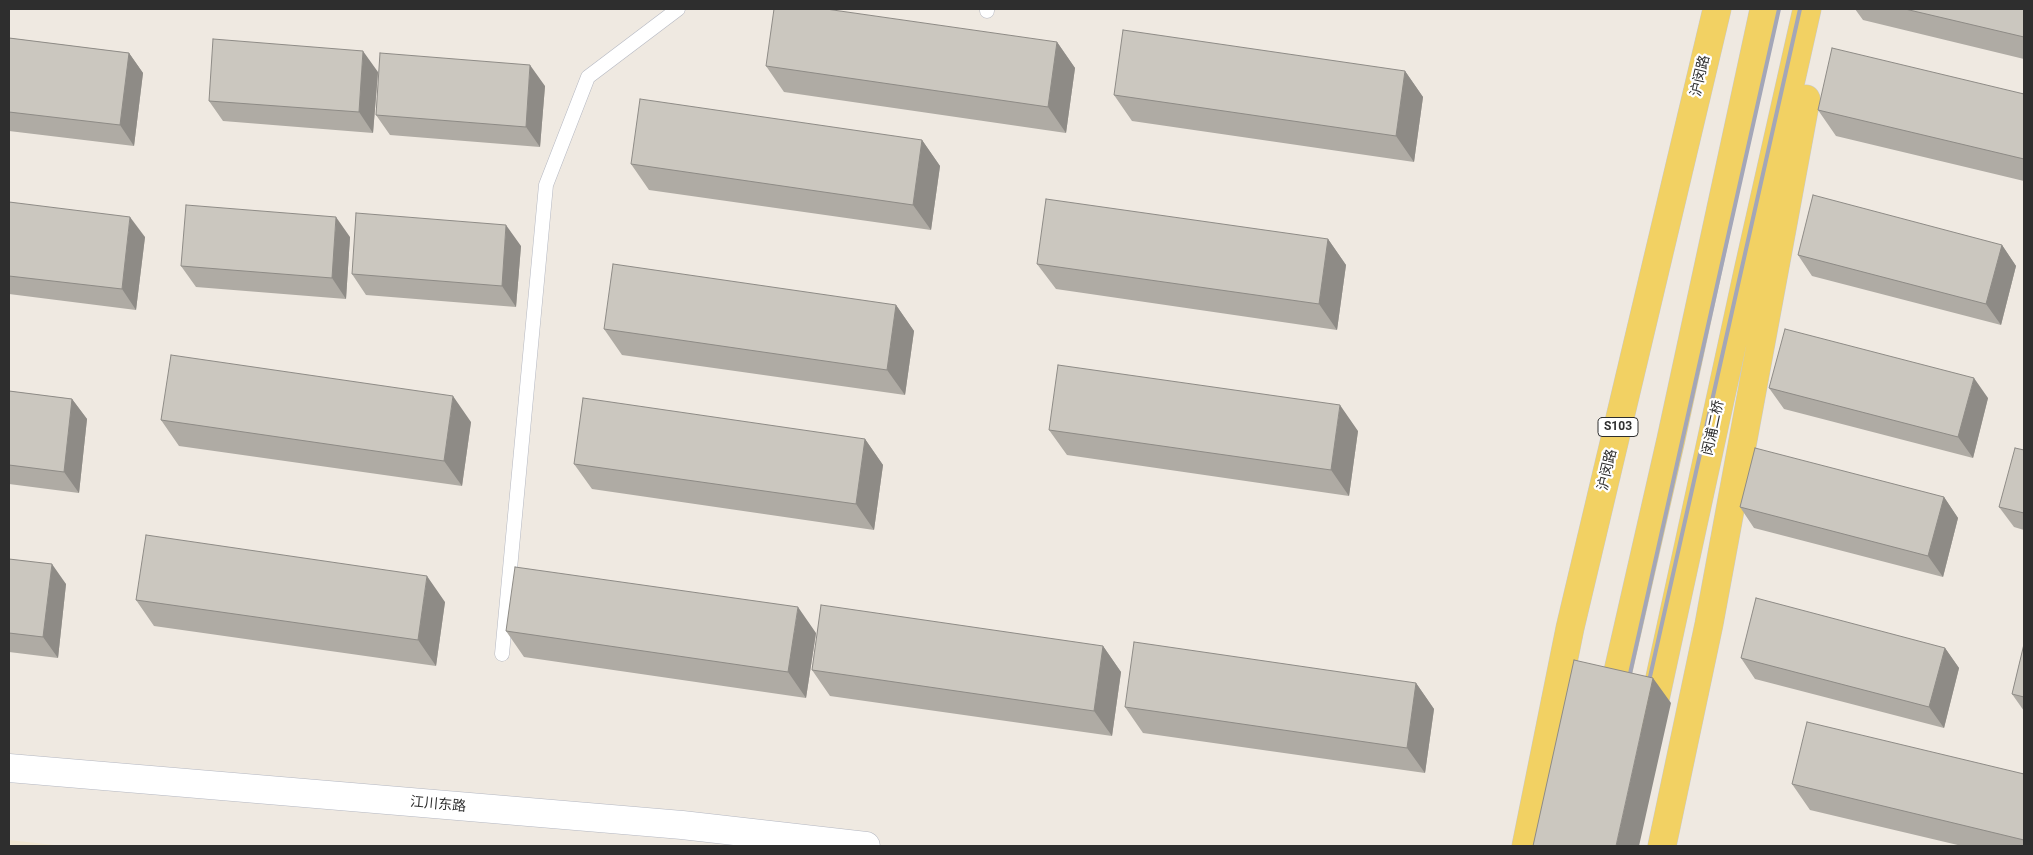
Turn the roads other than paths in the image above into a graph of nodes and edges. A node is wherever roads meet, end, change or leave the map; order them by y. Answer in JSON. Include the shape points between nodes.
{"nodes":[{"id":1,"x":678,"y":9,"type":"edge"},
{"id":2,"x":1717,"y":9,"type":"edge"},
{"id":3,"x":1764,"y":9,"type":"edge"},
{"id":4,"x":1807,"y":9,"type":"edge"},
{"id":5,"x":1824,"y":9,"type":"edge"},
{"id":6,"x":502,"y":654,"type":"dead end"},
{"id":7,"x":1605,"y":730,"type":"edge"},
{"id":8,"x":1645,"y":743,"type":"edge"},
{"id":9,"x":9,"y":768,"type":"edge"},
{"id":10,"x":866,"y":846,"type":"edge"},
{"id":11,"x":1526,"y":846,"type":"edge"},
{"id":12,"x":1662,"y":846,"type":"edge"}],
"edges":[{"from":1,"to":6,"type":"lane","via":[[588,77],[546,186]]},
{"from":2,"to":11,"type":"main road","name":"沪闵路","number":"S103","via":[[1570,628]]},
{"from":3,"to":7,"type":"main road"},
{"from":4,"to":8,"type":"main road","name":"闵浦二桥"},
{"from":5,"to":12,"type":"main road","via":[[1709,624]]},
{"from":9,"to":10,"type":"main road","name":"江川东路","via":[[682,825]]}]}
